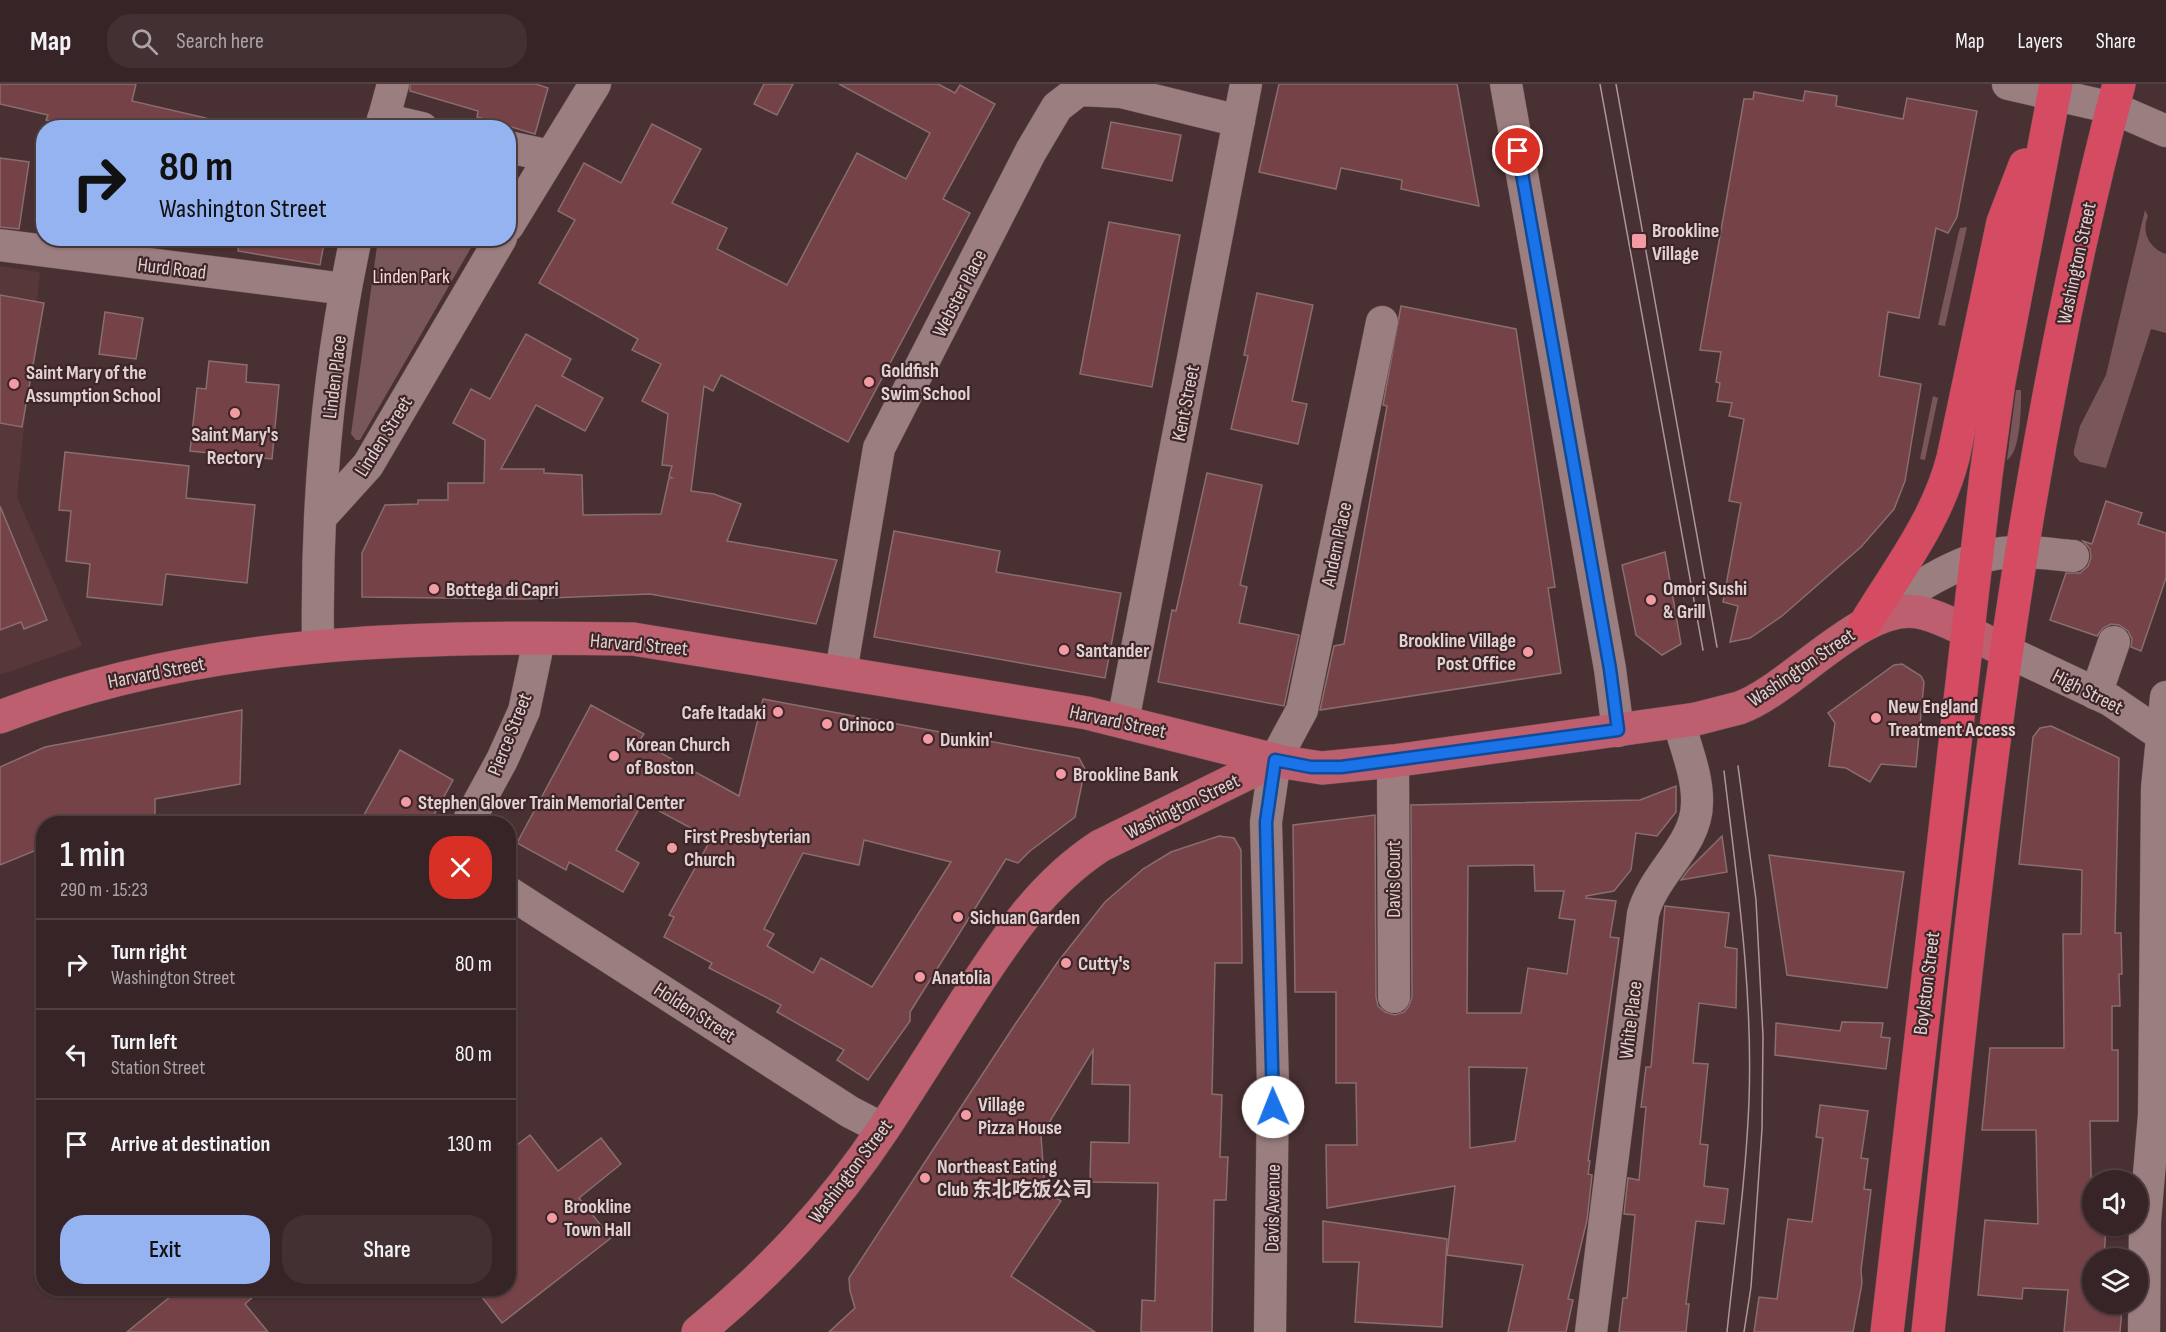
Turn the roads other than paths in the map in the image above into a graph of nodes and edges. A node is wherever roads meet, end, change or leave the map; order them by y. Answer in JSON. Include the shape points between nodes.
{"nodes":[{"id":1,"x":393,"y":84,"type":"edge"},
{"id":2,"x":595,"y":84,"type":"edge"},
{"id":3,"x":1246,"y":84,"type":"edge"},
{"id":4,"x":1506,"y":84,"type":"edge"},
{"id":5,"x":2008,"y":84,"type":"edge"},
{"id":6,"x":2055,"y":89,"type":"edge"},
{"id":7,"x":2116,"y":96,"type":"edge"},
{"id":8,"x":383,"y":120,"type":"edge"},
{"id":9,"x":1239,"y":121,"type":"junction"},
{"id":10,"x":2166,"y":130,"type":"edge"},
{"id":11,"x":516,"y":149,"type":"edge"},
{"id":12,"x":550,"y":156,"type":"junction"},
{"id":13,"x":516,"y":213,"type":"edge"},
{"id":14,"x":0,"y":245,"type":"edge"},
{"id":15,"x":354,"y":246,"type":"edge"},
{"id":16,"x":496,"y":246,"type":"edge"},
{"id":17,"x":345,"y":289,"type":"junction"},
{"id":18,"x":1382,"y":322,"type":"dead end"},
{"id":19,"x":320,"y":518,"type":"junction"},
{"id":20,"x":2021,"y":553,"type":"junction"},
{"id":21,"x":2073,"y":556,"type":"dead end"},
{"id":22,"x":1976,"y":560,"type":"junction"},
{"id":23,"x":1865,"y":624,"type":"junction"},
{"id":24,"x":1967,"y":633,"type":"junction"},
{"id":25,"x":539,"y":640,"type":"junction"},
{"id":26,"x":2114,"y":642,"type":"dead end"},
{"id":27,"x":318,"y":645,"type":"junction"},
{"id":28,"x":2006,"y":651,"type":"junction"},
{"id":29,"x":841,"y":672,"type":"junction"},
{"id":30,"x":2096,"y":694,"type":"junction"},
{"id":31,"x":2166,"y":698,"type":"edge"},
{"id":32,"x":0,"y":717,"type":"edge"},
{"id":33,"x":1123,"y":721,"type":"junction"},
{"id":34,"x":1688,"y":721,"type":"junction"},
{"id":35,"x":1618,"y":730,"type":"junction"},
{"id":36,"x":2164,"y":736,"type":"edge"},
{"id":37,"x":1275,"y":760,"type":"junction"},
{"id":38,"x":1394,"y":761,"type":"junction"},
{"id":39,"x":471,"y":816,"type":"edge"},
{"id":40,"x":516,"y":897,"type":"edge"},
{"id":41,"x":1394,"y":997,"type":"dead end"},
{"id":42,"x":883,"y":1129,"type":"junction"},
{"id":43,"x":698,"y":1332,"type":"edge"},
{"id":44,"x":1270,"y":1332,"type":"edge"},
{"id":45,"x":1591,"y":1332,"type":"edge"},
{"id":46,"x":1887,"y":1332,"type":"edge"},
{"id":47,"x":1928,"y":1332,"type":"edge"},
{"id":48,"x":2144,"y":1332,"type":"edge"}],
"edges":[{"from":1,"to":8,"type":"street"},
{"from":2,"to":12,"type":"street"},
{"from":3,"to":9,"type":"street","name":"Kent Street"},
{"from":4,"to":35,"type":"street"},
{"from":5,"to":6,"type":"street"},
{"from":6,"to":7,"type":"street"},
{"from":6,"to":22,"type":"highway","via":[[1999,382]]},
{"from":6,"to":23,"type":"highway","via":[[2003,222],[1953,458],[1940,500]]},
{"from":7,"to":10,"type":"street"},
{"from":7,"to":20,"type":"highway","name":"Washington Street","via":[[2056,354]]},
{"from":9,"to":29,"type":"street","name":"Webster Place","via":[[1121,92],[1079,90],[1057,107],[879,448]]},
{"from":9,"to":33,"type":"street","name":"Kent Street"},
{"from":11,"to":12,"type":"street"},
{"from":12,"to":13,"type":"street"},
{"from":14,"to":17,"type":"street","name":"Hurd Road"},
{"from":15,"to":17,"type":"street","name":"Linden Place"},
{"from":16,"to":19,"type":"street","name":"Linden Street","via":[[368,465]]},
{"from":17,"to":19,"type":"street","name":"Linden Place"},
{"from":18,"to":37,"type":"street","name":"Andem Place","via":[[1302,710]]},
{"from":19,"to":27,"type":"street"},
{"from":20,"to":21,"type":"street"},
{"from":20,"to":22,"type":"street"},
{"from":20,"to":28,"type":"highway","name":"Washington Street"},
{"from":22,"to":23,"type":"street","via":[[1917,587]]},
{"from":22,"to":24,"type":"highway"},
{"from":23,"to":24,"type":"main road","name":"Washington Street","via":[[1909,611]]},
{"from":23,"to":34,"type":"main road","name":"Washington Street","bridge":true,"via":[[1761,697],[1739,708]]},
{"from":24,"to":28,"type":"main road","name":"Washington Street"},
{"from":24,"to":46,"type":"highway","name":"Boylston Street"},
{"from":25,"to":27,"type":"main road","name":"Harvard Street"},
{"from":25,"to":29,"type":"main road","name":"Harvard Street","via":[[633,639]]},
{"from":25,"to":39,"type":"street","name":"Pierce Street","via":[[524,711]]},
{"from":26,"to":30,"type":"street"},
{"from":27,"to":32,"type":"main road","name":"Harvard Street","via":[[113,679]]},
{"from":28,"to":30,"type":"street","name":"High Street"},
{"from":28,"to":47,"type":"highway","name":"Boylston Street"},
{"from":29,"to":33,"type":"main road","name":"Harvard Street"},
{"from":30,"to":36,"type":"street","name":"High Street"},
{"from":31,"to":36,"type":"street"},
{"from":33,"to":37,"type":"main road","name":"Harvard Street"},
{"from":34,"to":35,"type":"main road","name":"Washington Street"},
{"from":34,"to":45,"type":"street","name":"White Place","via":[[1696,813],[1688,835],[1647,900],[1643,914]]},
{"from":35,"to":38,"type":"main road","name":"Washington Street"},
{"from":36,"to":48,"type":"street","via":[[2155,856],[2154,1115],[2145,1221]]},
{"from":37,"to":38,"type":"main road","name":"Washington Street","via":[[1322,768]]},
{"from":37,"to":42,"type":"main road","name":"Washington Street","via":[[1100,846],[1065,872],[1013,927]]},
{"from":37,"to":44,"type":"street","name":"Davis Avenue","via":[[1266,822],[1273,1085]]},
{"from":38,"to":41,"type":"street","name":"Davis Court"},
{"from":40,"to":42,"type":"street","name":"Holden Street","via":[[850,1112]]},
{"from":42,"to":43,"type":"main road","name":"Washington Street","via":[[795,1244]]}]}
